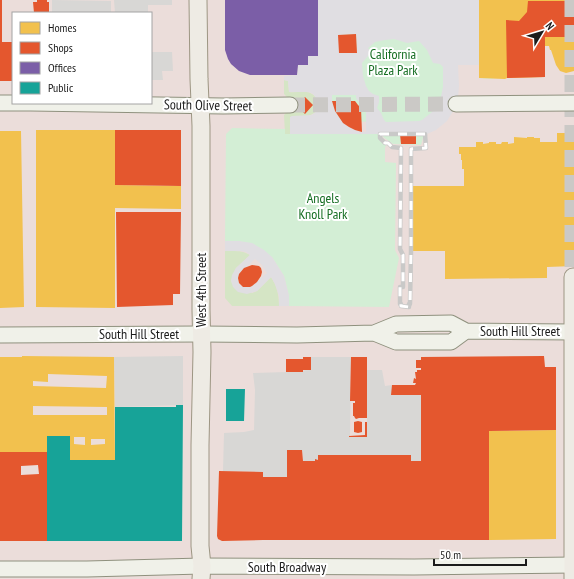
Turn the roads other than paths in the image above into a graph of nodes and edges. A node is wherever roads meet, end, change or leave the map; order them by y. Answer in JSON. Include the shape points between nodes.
{"nodes":[{"id":1,"x":198,"y":0,"type":"edge"},
{"id":2,"x":574,"y":102,"type":"edge"},
{"id":3,"x":0,"y":103,"type":"edge"},
{"id":4,"x":12,"y":103,"type":"edge"},
{"id":5,"x":87,"y":104,"type":"edge"},
{"id":6,"x":456,"y":104,"type":"tunnel mouth"},
{"id":7,"x":290,"y":105,"type":"tunnel mouth"},
{"id":8,"x":200,"y":106,"type":"junction"},
{"id":9,"x":573,"y":277,"type":"edge"},
{"id":10,"x":574,"y":332,"type":"edge"},
{"id":11,"x":201,"y":334,"type":"junction"},
{"id":12,"x":0,"y":335,"type":"edge"},
{"id":13,"x":0,"y":569,"type":"edge"},
{"id":14,"x":573,"y":569,"type":"edge"},
{"id":15,"x":201,"y":573,"type":"edge"}],
"edges":[{"from":1,"to":8,"type":"main road","name":"West 4th Street"},
{"from":2,"to":6,"type":"main road"},
{"from":3,"to":4,"type":"main road","name":"South Olive Street"},
{"from":5,"to":8,"type":"main road","name":"South Olive Street"},
{"from":7,"to":8,"type":"main road","name":"South Olive Street"},
{"from":8,"to":11,"type":"main road","name":"West 4th Street"},
{"from":9,"to":10,"type":"main road"},
{"from":10,"to":11,"type":"main road","name":"South Hill Street","via":[[466,331],[451,323],[396,324],[374,333]]},
{"from":10,"to":14,"type":"main road"},
{"from":11,"to":12,"type":"main road","name":"South Hill Street"},
{"from":11,"to":15,"type":"main road","name":"West 4th Street"},
{"from":13,"to":15,"type":"main road","name":"South Broadway"},
{"from":14,"to":15,"type":"main road","name":"South Broadway","via":[[397,567]]}]}
